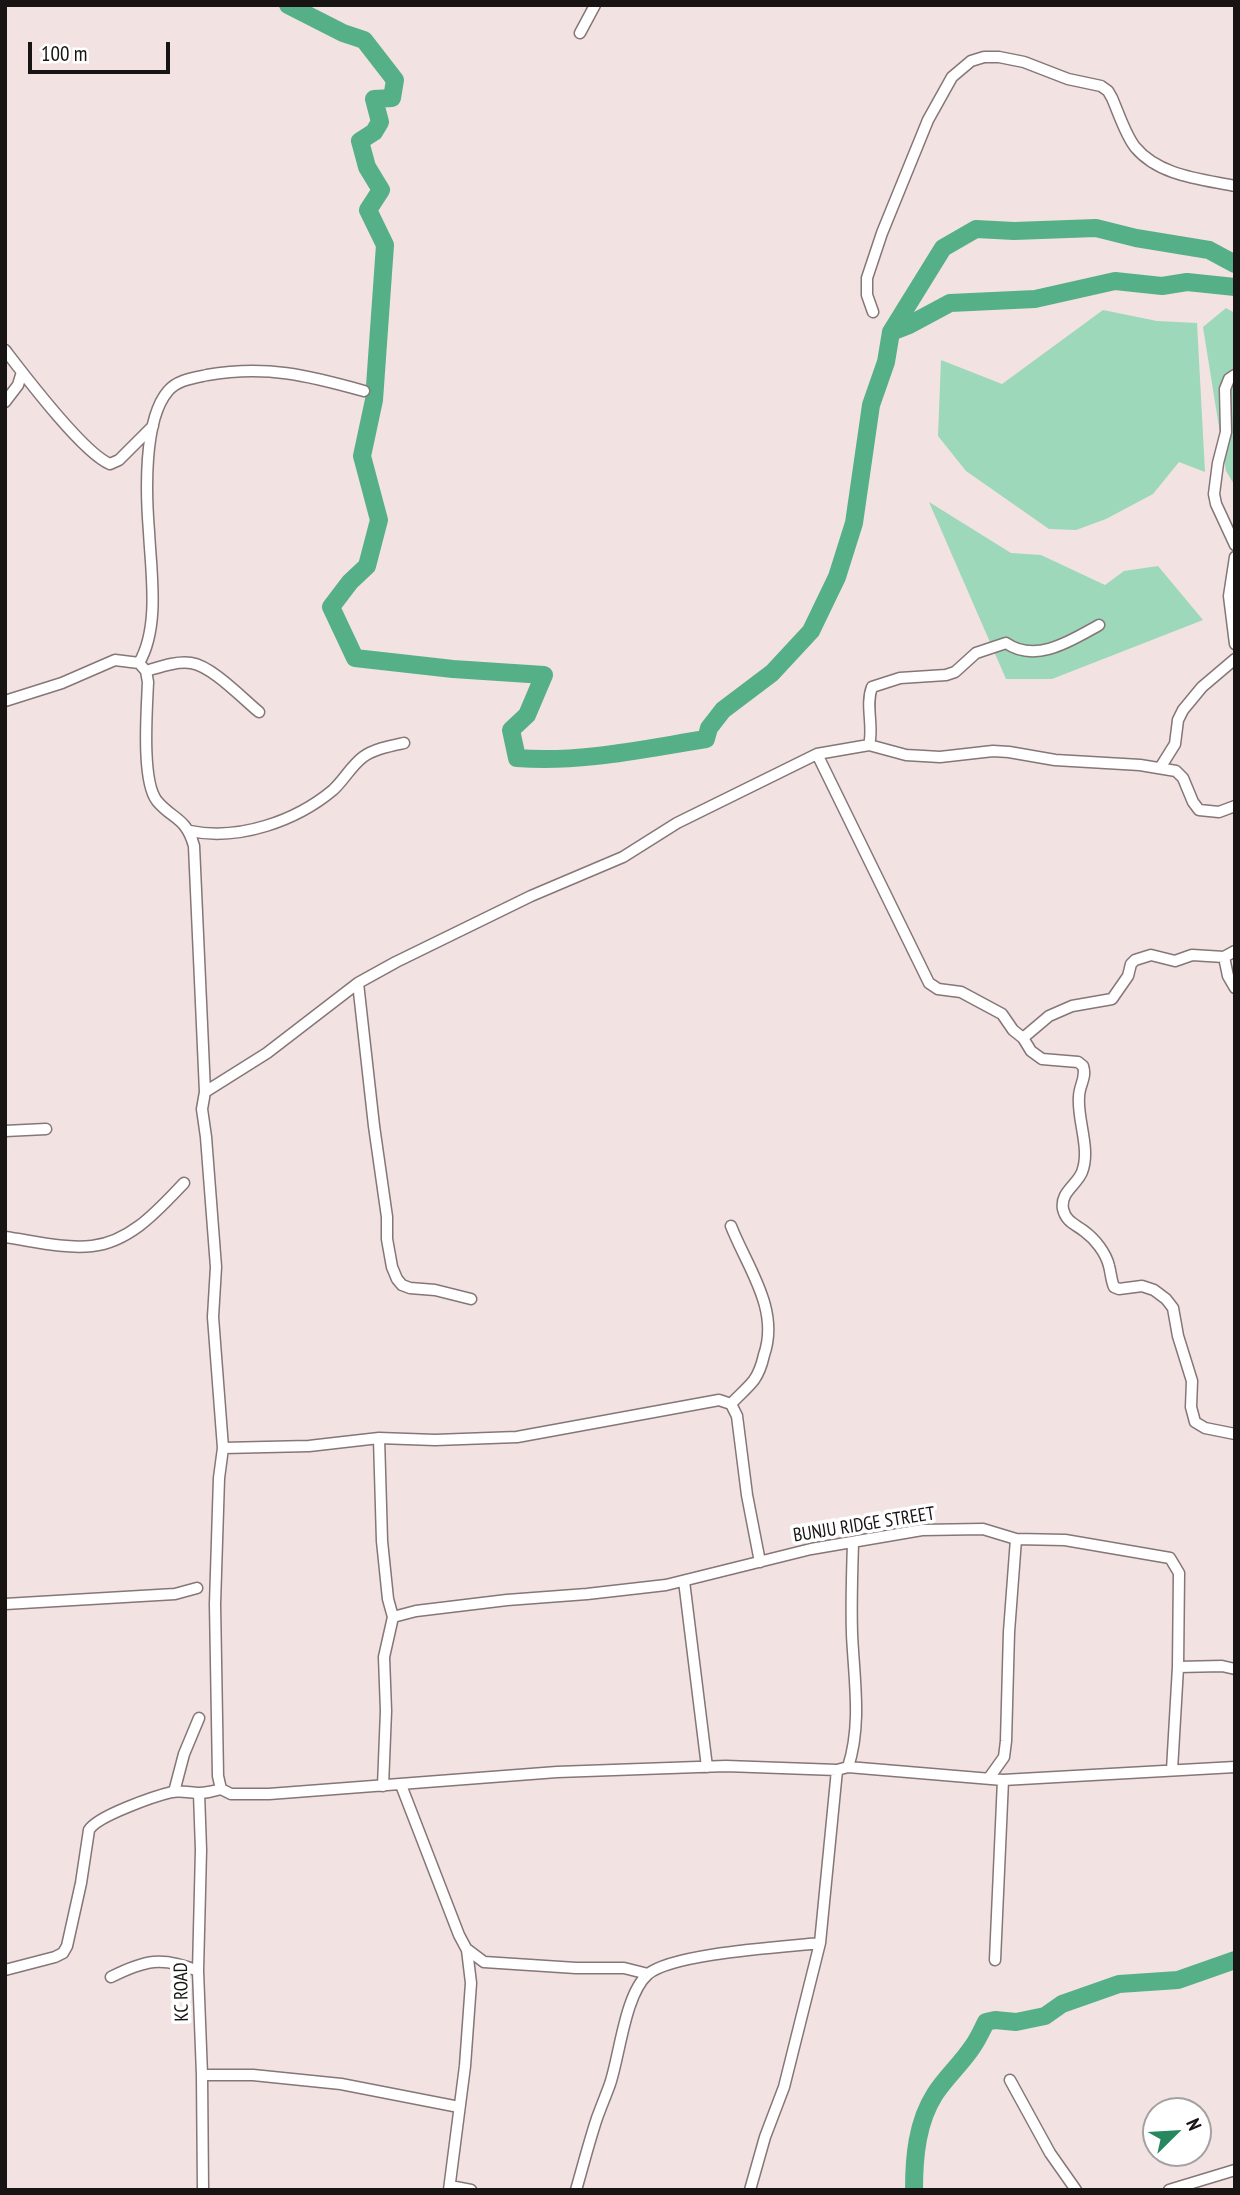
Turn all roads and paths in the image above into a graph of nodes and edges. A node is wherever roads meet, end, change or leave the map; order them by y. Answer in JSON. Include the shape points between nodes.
{"nodes":[{"id":1,"x":595,"y":5,"type":"edge"},
{"id":2,"x":580,"y":33,"type":"dead end"},
{"id":3,"x":1235,"y":186,"type":"edge"},
{"id":4,"x":873,"y":312,"type":"dead end"},
{"id":5,"x":5,"y":350,"type":"edge"},
{"id":6,"x":22,"y":372,"type":"junction"},
{"id":7,"x":1235,"y":374,"type":"edge"},
{"id":8,"x":364,"y":391,"type":"dead end"},
{"id":9,"x":5,"y":402,"type":"edge"},
{"id":10,"x":153,"y":426,"type":"junction"},
{"id":11,"x":1235,"y":545,"type":"edge"},
{"id":12,"x":1235,"y":557,"type":"edge"},
{"id":13,"x":1099,"y":625,"type":"dead end"},
{"id":14,"x":1235,"y":644,"type":"edge"},
{"id":15,"x":1235,"y":659,"type":"edge"},
{"id":16,"x":143,"y":667,"type":"junction"},
{"id":17,"x":5,"y":701,"type":"edge"},
{"id":18,"x":259,"y":712,"type":"dead end"},
{"id":19,"x":404,"y":743,"type":"dead end"},
{"id":20,"x":869,"y":745,"type":"junction"},
{"id":21,"x":817,"y":754,"type":"junction"},
{"id":22,"x":1160,"y":768,"type":"junction"},
{"id":23,"x":1235,"y":806,"type":"edge"},
{"id":24,"x":190,"y":831,"type":"junction"},
{"id":25,"x":1235,"y":951,"type":"edge"},
{"id":26,"x":1224,"y":957,"type":"junction"},
{"id":27,"x":358,"y":983,"type":"junction"},
{"id":28,"x":1235,"y":988,"type":"edge"},
{"id":29,"x":1023,"y":1038,"type":"junction"},
{"id":30,"x":205,"y":1092,"type":"junction"},
{"id":31,"x":46,"y":1129,"type":"dead end"},
{"id":32,"x":5,"y":1131,"type":"edge"},
{"id":33,"x":184,"y":1183,"type":"dead end"},
{"id":34,"x":731,"y":1226,"type":"dead end"},
{"id":35,"x":5,"y":1237,"type":"edge"},
{"id":36,"x":471,"y":1299,"type":"dead end"},
{"id":37,"x":731,"y":1404,"type":"junction"},
{"id":38,"x":1235,"y":1434,"type":"edge"},
{"id":39,"x":379,"y":1438,"type":"junction"},
{"id":40,"x":223,"y":1448,"type":"junction"},
{"id":41,"x":1016,"y":1539,"type":"junction"},
{"id":42,"x":853,"y":1543,"type":"junction"},
{"id":43,"x":760,"y":1562,"type":"junction"},
{"id":44,"x":684,"y":1581,"type":"junction"},
{"id":45,"x":197,"y":1588,"type":"dead end"},
{"id":46,"x":5,"y":1604,"type":"edge"},
{"id":47,"x":393,"y":1617,"type":"junction"},
{"id":48,"x":1178,"y":1667,"type":"junction"},
{"id":49,"x":1235,"y":1669,"type":"edge"},
{"id":50,"x":199,"y":1718,"type":"dead end"},
{"id":51,"x":707,"y":1767,"type":"junction"},
{"id":52,"x":1235,"y":1768,"type":"edge"},
{"id":53,"x":843,"y":1769,"type":"junction"},
{"id":54,"x":1172,"y":1770,"type":"junction"},
{"id":55,"x":989,"y":1778,"type":"junction"},
{"id":56,"x":1003,"y":1780,"type":"junction"},
{"id":57,"x":401,"y":1785,"type":"junction"},
{"id":58,"x":383,"y":1786,"type":"junction"},
{"id":59,"x":221,"y":1789,"type":"junction"},
{"id":60,"x":174,"y":1792,"type":"junction"},
{"id":61,"x":199,"y":1793,"type":"junction"},
{"id":62,"x":820,"y":1943,"type":"junction"},
{"id":63,"x":467,"y":1950,"type":"junction"},
{"id":64,"x":995,"y":1959,"type":"dead end"},
{"id":65,"x":5,"y":1970,"type":"edge"},
{"id":66,"x":198,"y":1971,"type":"junction"},
{"id":67,"x":648,"y":1974,"type":"junction"},
{"id":68,"x":111,"y":1977,"type":"dead end"},
{"id":69,"x":202,"y":2075,"type":"junction"},
{"id":70,"x":1010,"y":2080,"type":"dead end"},
{"id":71,"x":459,"y":2107,"type":"junction"},
{"id":72,"x":1235,"y":2170,"type":"edge"},
{"id":73,"x":450,"y":2188,"type":"edge"},
{"id":74,"x":203,"y":2190,"type":"edge"},
{"id":75,"x":471,"y":2190,"type":"edge"},
{"id":76,"x":576,"y":2190,"type":"edge"},
{"id":77,"x":750,"y":2190,"type":"edge"},
{"id":78,"x":1076,"y":2190,"type":"edge"},
{"id":79,"x":1168,"y":2190,"type":"edge"}],
"edges":[{"from":1,"to":2,"type":"street"},
{"from":3,"to":4,"type":"street","via":[[1177,174],[1153,162],[1135,147],[1112,98],[1101,86],[1024,62],[992,57],[971,61],[952,77],[928,120],[882,233],[867,278]]},
{"from":5,"to":6,"type":"street"},
{"from":6,"to":9,"type":"street"},
{"from":6,"to":10,"type":"street","via":[[87,447],[110,464]]},
{"from":7,"to":11,"type":"street","via":[[1225,389],[1226,432],[1214,494]]},
{"from":8,"to":10,"type":"street","via":[[274,371],[204,376],[179,382],[168,391]]},
{"from":10,"to":16,"type":"street","via":[[147,472],[150,637]]},
{"from":12,"to":14,"type":"street","via":[[1229,596]]},
{"from":13,"to":20,"type":"street","via":[[1051,648],[1022,652],[1006,643],[976,653],[946,675],[900,678],[872,687]]},
{"from":15,"to":22,"type":"street","via":[[1183,710],[1175,744]]},
{"from":16,"to":17,"type":"street","via":[[114,660]]},
{"from":16,"to":18,"type":"street","via":[[200,666]]},
{"from":16,"to":24,"type":"street","via":[[151,790],[157,802]]},
{"from":19,"to":24,"type":"street","via":[[364,757],[334,789],[293,815],[241,832]]},
{"from":20,"to":21,"type":"street"},
{"from":20,"to":22,"type":"street","via":[[906,755],[940,757],[992,751]]},
{"from":21,"to":27,"type":"street","via":[[677,823],[623,857],[519,902]]},
{"from":21,"to":29,"type":"street","via":[[929,983],[961,992],[1002,1014]]},
{"from":22,"to":23,"type":"street","via":[[1182,778],[1199,810],[1219,812]]},
{"from":24,"to":30,"type":"street","via":[[197,883]]},
{"from":25,"to":26,"type":"street"},
{"from":26,"to":28,"type":"street"},
{"from":26,"to":29,"type":"street","via":[[1192,955],[1175,961],[1151,955],[1135,960],[1112,999],[1072,1006],[1049,1016]]},
{"from":27,"to":30,"type":"street","via":[[267,1053]]},
{"from":27,"to":36,"type":"street","via":[[392,1267],[402,1285]]},
{"from":29,"to":38,"type":"street","via":[[1042,1059],[1078,1062],[1085,1070],[1079,1095],[1085,1157],[1082,1172],[1062,1204],[1064,1213],[1102,1251],[1114,1287],[1154,1290],[1173,1308],[1192,1381],[1195,1422]]},
{"from":30,"to":40,"type":"street","via":[[202,1109],[216,1266],[214,1317]]},
{"from":31,"to":32,"type":"street"},
{"from":33,"to":35,"type":"street","via":[[139,1227],[115,1240],[86,1246]]},
{"from":34,"to":37,"type":"street","via":[[768,1313],[760,1367]]},
{"from":37,"to":39,"type":"street","via":[[719,1400],[517,1437]]},
{"from":37,"to":43,"type":"street","via":[[737,1416]]},
{"from":39,"to":40,"type":"street","via":[[309,1446]]},
{"from":39,"to":47,"type":"street","via":[[382,1541]]},
{"from":40,"to":59,"type":"street","via":[[215,1604]]},
{"from":41,"to":42,"type":"street","name":"BUNJU RIDGE STREET","via":[[982,1529],[922,1530]]},
{"from":41,"to":48,"type":"street","name":"BUNJU RIDGE STREET","via":[[1065,1540],[1170,1558],[1179,1573]]},
{"from":41,"to":55,"type":"street","via":[[1006,1741],[1004,1757]]},
{"from":42,"to":43,"type":"street","name":"BUNJU RIDGE STREET"},
{"from":42,"to":53,"type":"street","via":[[856,1735]]},
{"from":43,"to":44,"type":"street","name":"BUNJU RIDGE STREET"},
{"from":44,"to":47,"type":"street","name":"BUNJU RIDGE STREET"},
{"from":44,"to":51,"type":"street"},
{"from":45,"to":46,"type":"street","via":[[175,1594]]},
{"from":47,"to":58,"type":"street","via":[[384,1657]]},
{"from":48,"to":49,"type":"street"},
{"from":48,"to":54,"type":"street","name":"BUNJU RIDGE STREET"},
{"from":50,"to":60,"type":"street"},
{"from":51,"to":53,"type":"street"},
{"from":51,"to":57,"type":"street","via":[[557,1772]]},
{"from":52,"to":54,"type":"street"},
{"from":53,"to":55,"type":"street"},
{"from":53,"to":62,"type":"street"},
{"from":54,"to":56,"type":"street"},
{"from":55,"to":56,"type":"street"},
{"from":56,"to":64,"type":"street"},
{"from":57,"to":58,"type":"street"},
{"from":57,"to":63,"type":"street"},
{"from":58,"to":59,"type":"street","via":[[269,1794],[231,1794]]},
{"from":59,"to":61,"type":"street"},
{"from":60,"to":61,"type":"street"},
{"from":60,"to":65,"type":"street","via":[[92,1825],[67,1946],[55,1957]]},
{"from":61,"to":66,"type":"street","name":"KC ROAD"},
{"from":62,"to":67,"type":"street","via":[[693,1959]]},
{"from":62,"to":77,"type":"street","via":[[784,2087]]},
{"from":63,"to":67,"type":"street","via":[[484,1962],[624,1968]]},
{"from":63,"to":71,"type":"street","via":[[471,1983]]},
{"from":66,"to":68,"type":"street","via":[[170,1961],[153,1962]]},
{"from":66,"to":69,"type":"street","name":"KC ROAD"},
{"from":67,"to":76,"type":"street","via":[[629,2010]]},
{"from":69,"to":71,"type":"street","via":[[341,2084]]},
{"from":69,"to":74,"type":"street","name":"KC ROAD"},
{"from":70,"to":78,"type":"street","via":[[1042,2141]]},
{"from":71,"to":73,"type":"street"},
{"from":72,"to":79,"type":"street"},
{"from":73,"to":75,"type":"street"}]}
